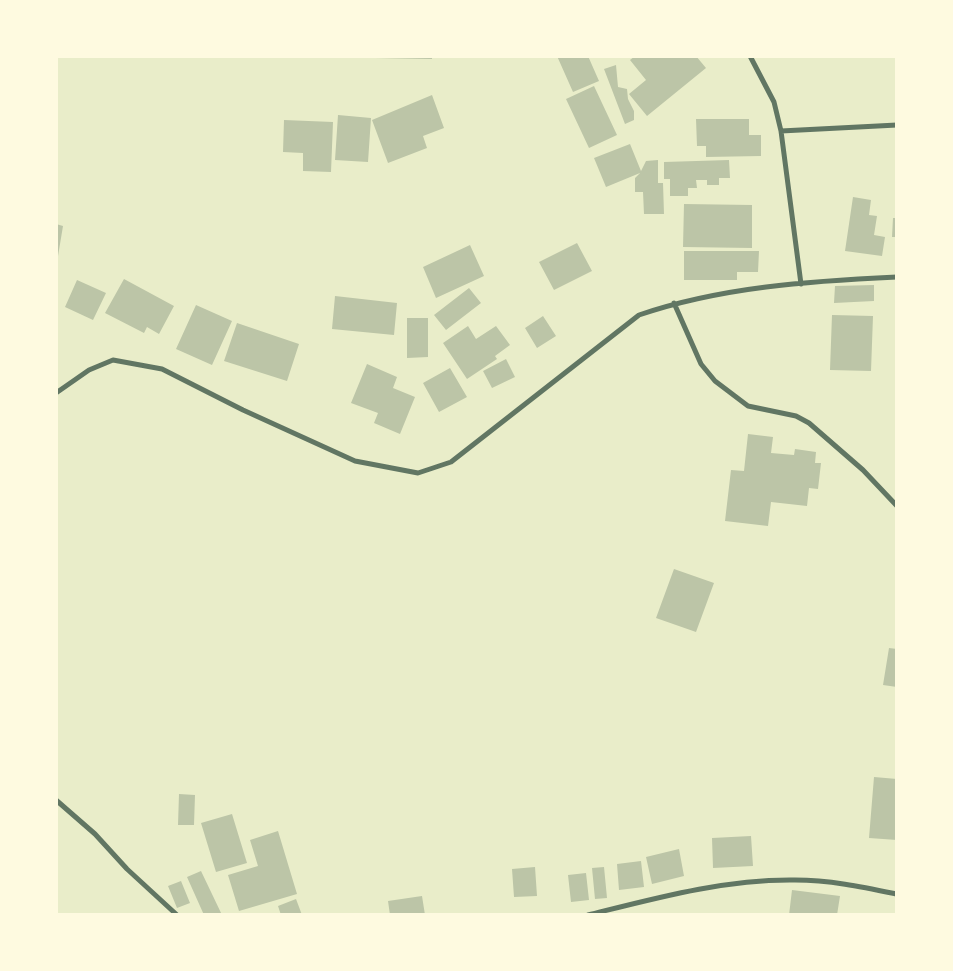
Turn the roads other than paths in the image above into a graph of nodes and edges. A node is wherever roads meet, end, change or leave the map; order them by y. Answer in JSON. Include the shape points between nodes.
{"nodes":[{"id":1,"x":750,"y":56,"type":"edge"},
{"id":2,"x":897,"y":125,"type":"edge"},
{"id":3,"x":782,"y":131,"type":"junction"},
{"id":4,"x":897,"y":277,"type":"edge"},
{"id":5,"x":801,"y":284,"type":"junction"},
{"id":6,"x":674,"y":304,"type":"junction"},
{"id":7,"x":56,"y":393,"type":"edge"},
{"id":8,"x":897,"y":506,"type":"edge"},
{"id":9,"x":57,"y":804,"type":"edge"},
{"id":10,"x":897,"y":894,"type":"edge"},
{"id":11,"x":177,"y":915,"type":"edge"},
{"id":12,"x":588,"y":915,"type":"edge"}],
"edges":[{"from":1,"to":3,"type":"street","via":[[774,102]]},
{"from":2,"to":3,"type":"street"},
{"from":3,"to":5,"type":"street"},
{"from":4,"to":5,"type":"street"},
{"from":5,"to":6,"type":"street","via":[[718,294]]},
{"from":6,"to":7,"type":"street","via":[[638,315],[450,462],[418,473],[355,461],[162,369],[113,360],[89,370]]},
{"from":6,"to":8,"type":"street","via":[[701,364],[714,381],[748,406],[796,416],[809,423],[863,470]]},
{"from":9,"to":11,"type":"street","via":[[95,834]]},
{"from":10,"to":12,"type":"street","via":[[844,883],[760,881],[715,886]]}]}
